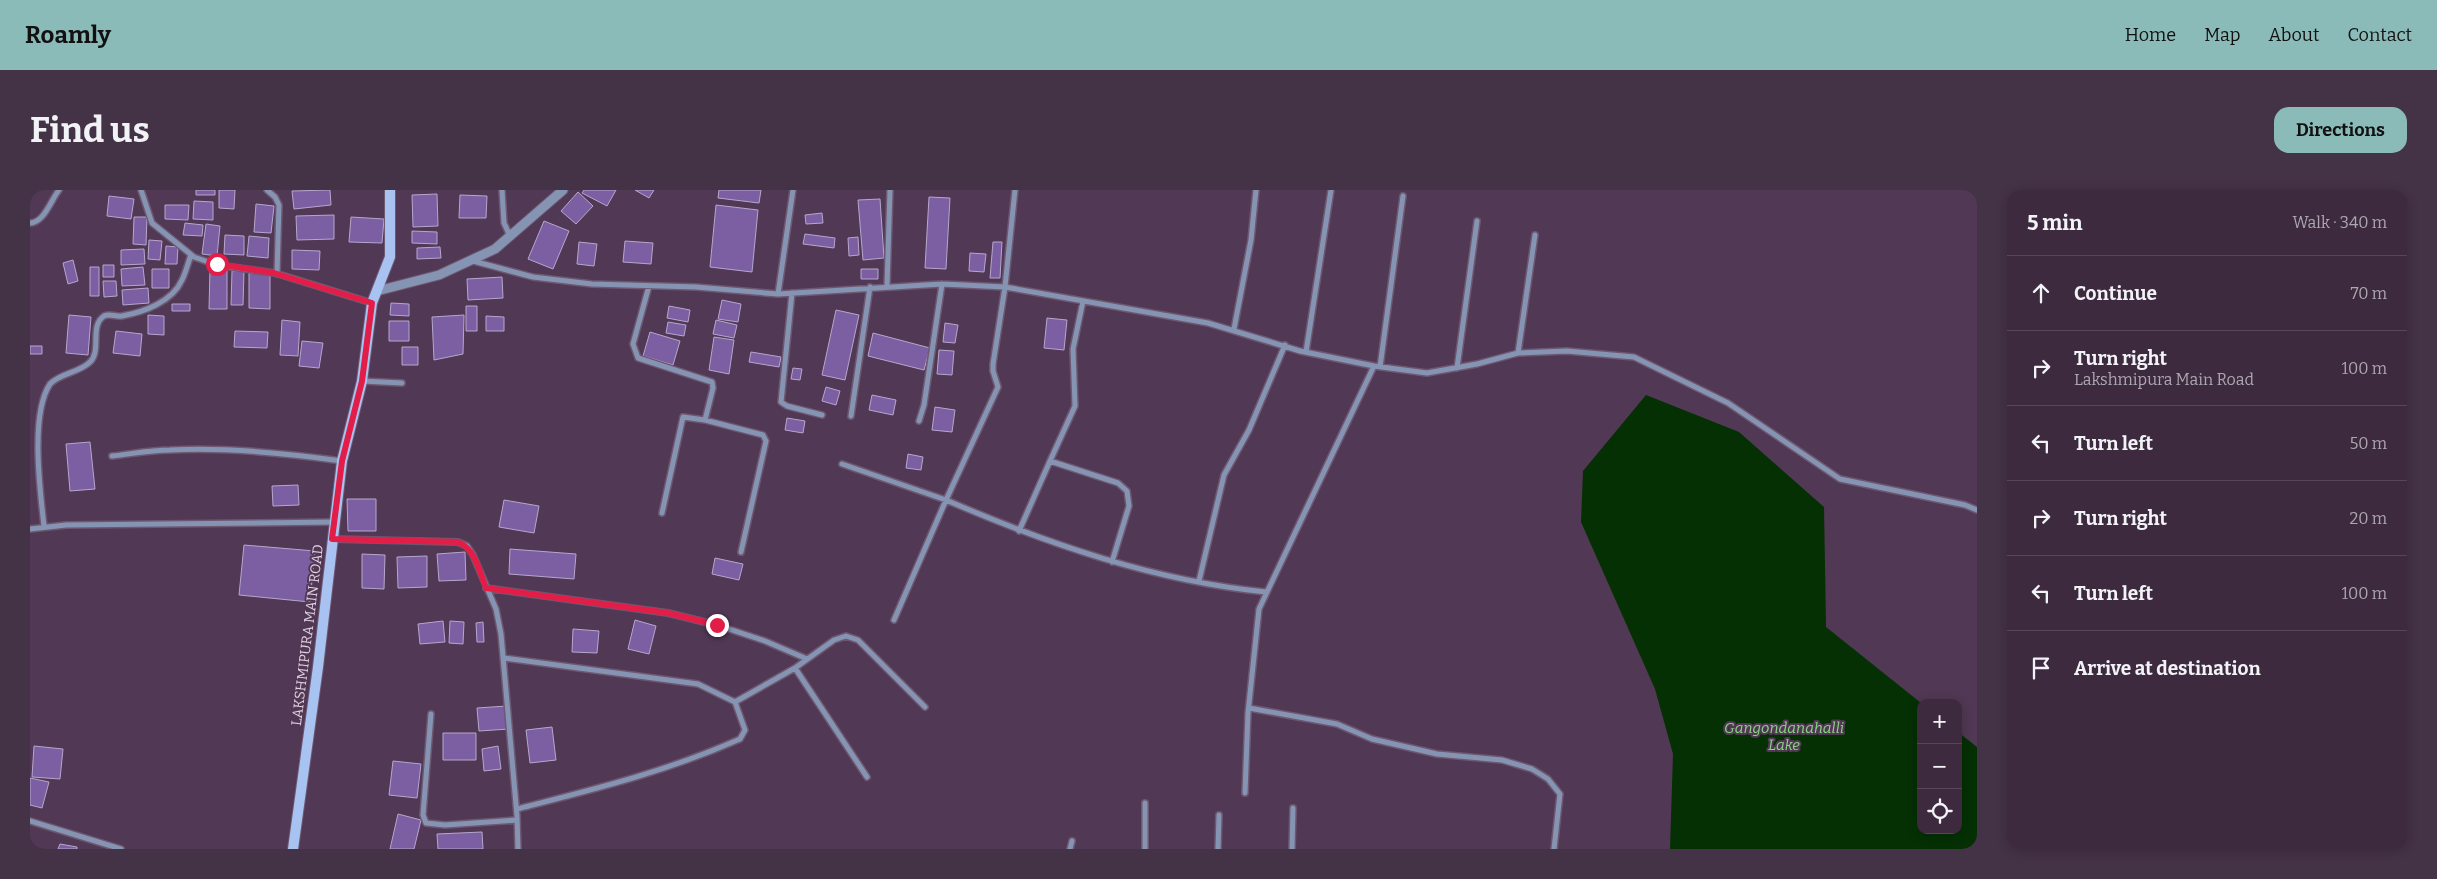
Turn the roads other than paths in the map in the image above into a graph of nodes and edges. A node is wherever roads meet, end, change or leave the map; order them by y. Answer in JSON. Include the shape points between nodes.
{"nodes":[{"id":1,"x":59,"y":190,"type":"edge"},
{"id":2,"x":141,"y":190,"type":"edge"},
{"id":3,"x":267,"y":190,"type":"edge"},
{"id":4,"x":390,"y":190,"type":"edge"},
{"id":5,"x":502,"y":190,"type":"edge"},
{"id":6,"x":562,"y":190,"type":"edge"},
{"id":7,"x":793,"y":190,"type":"edge"},
{"id":8,"x":890,"y":190,"type":"edge"},
{"id":9,"x":1015,"y":190,"type":"edge"},
{"id":10,"x":1256,"y":190,"type":"edge"},
{"id":11,"x":1331,"y":190,"type":"edge"},
{"id":12,"x":1403,"y":196,"type":"dead end"},
{"id":13,"x":1477,"y":221,"type":"dead end"},
{"id":14,"x":30,"y":224,"type":"edge"},
{"id":15,"x":1535,"y":235,"type":"dead end"},
{"id":16,"x":510,"y":236,"type":"junction"},
{"id":17,"x":191,"y":255,"type":"junction"},
{"id":18,"x":473,"y":261,"type":"junction"},
{"id":19,"x":277,"y":274,"type":"junction"},
{"id":20,"x":942,"y":284,"type":"junction"},
{"id":21,"x":648,"y":286,"type":"junction"},
{"id":22,"x":888,"y":286,"type":"junction"},
{"id":23,"x":870,"y":287,"type":"junction"},
{"id":24,"x":1005,"y":287,"type":"junction"},
{"id":25,"x":377,"y":291,"type":"junction"},
{"id":26,"x":792,"y":293,"type":"junction"},
{"id":27,"x":778,"y":294,"type":"junction"},
{"id":28,"x":1082,"y":301,"type":"junction"},
{"id":29,"x":372,"y":303,"type":"junction"},
{"id":30,"x":1234,"y":329,"type":"junction"},
{"id":31,"x":1285,"y":346,"type":"junction"},
{"id":32,"x":1306,"y":352,"type":"junction"},
{"id":33,"x":1518,"y":353,"type":"junction"},
{"id":34,"x":1374,"y":366,"type":"junction"},
{"id":35,"x":1380,"y":367,"type":"junction"},
{"id":36,"x":1457,"y":368,"type":"junction"},
{"id":37,"x":362,"y":381,"type":"junction"},
{"id":38,"x":402,"y":383,"type":"dead end"},
{"id":39,"x":822,"y":415,"type":"dead end"},
{"id":40,"x":852,"y":416,"type":"dead end"},
{"id":41,"x":706,"y":420,"type":"junction"},
{"id":42,"x":30,"y":421,"type":"edge"},
{"id":43,"x":919,"y":421,"type":"dead end"},
{"id":44,"x":37,"y":422,"type":"junction"},
{"id":45,"x":112,"y":456,"type":"dead end"},
{"id":46,"x":342,"y":461,"type":"junction"},
{"id":47,"x":1050,"y":461,"type":"junction"},
{"id":48,"x":842,"y":464,"type":"dead end"},
{"id":49,"x":946,"y":500,"type":"junction"},
{"id":50,"x":1977,"y":510,"type":"edge"},
{"id":51,"x":662,"y":513,"type":"dead end"},
{"id":52,"x":334,"y":522,"type":"junction"},
{"id":53,"x":44,"y":526,"type":"junction"},
{"id":54,"x":30,"y":529,"type":"edge"},
{"id":55,"x":1019,"y":531,"type":"junction"},
{"id":56,"x":332,"y":539,"type":"junction"},
{"id":57,"x":741,"y":552,"type":"dead end"},
{"id":58,"x":1112,"y":562,"type":"junction"},
{"id":59,"x":1199,"y":581,"type":"junction"},
{"id":60,"x":486,"y":588,"type":"junction"},
{"id":61,"x":1266,"y":592,"type":"junction"},
{"id":62,"x":894,"y":620,"type":"dead end"},
{"id":63,"x":504,"y":658,"type":"junction"},
{"id":64,"x":807,"y":660,"type":"junction"},
{"id":65,"x":795,"y":668,"type":"junction"},
{"id":66,"x":735,"y":702,"type":"junction"},
{"id":67,"x":924,"y":707,"type":"dead end"},
{"id":68,"x":1249,"y":708,"type":"junction"},
{"id":69,"x":431,"y":714,"type":"dead end"},
{"id":70,"x":867,"y":777,"type":"dead end"},
{"id":71,"x":1245,"y":793,"type":"dead end"},
{"id":72,"x":1145,"y":804,"type":"dead end"},
{"id":73,"x":1293,"y":808,"type":"dead end"},
{"id":74,"x":517,"y":809,"type":"junction"},
{"id":75,"x":1219,"y":815,"type":"dead end"},
{"id":76,"x":517,"y":820,"type":"junction"},
{"id":77,"x":30,"y":821,"type":"edge"},
{"id":78,"x":1072,"y":842,"type":"dead end"},
{"id":79,"x":109,"y":847,"type":"edge"},
{"id":80,"x":121,"y":849,"type":"edge"},
{"id":81,"x":293,"y":849,"type":"edge"},
{"id":82,"x":518,"y":849,"type":"edge"},
{"id":83,"x":1070,"y":849,"type":"edge"},
{"id":84,"x":1144,"y":849,"type":"edge"},
{"id":85,"x":1218,"y":849,"type":"edge"},
{"id":86,"x":1292,"y":849,"type":"edge"},
{"id":87,"x":1554,"y":849,"type":"edge"}],
"edges":[{"from":1,"to":14,"type":"street","via":[[42,217]]},
{"from":2,"to":17,"type":"street","via":[[152,223]]},
{"from":3,"to":19,"type":"street","via":[[279,205]]},
{"from":4,"to":25,"type":"main road","name":"LAKSHMIPURA MAIN ROAD","via":[[390,257]]},
{"from":5,"to":16,"type":"street","via":[[504,223]]},
{"from":6,"to":16,"type":"street"},
{"from":7,"to":27,"type":"street"},
{"from":8,"to":22,"type":"street"},
{"from":9,"to":24,"type":"street"},
{"from":10,"to":30,"type":"street"},
{"from":11,"to":32,"type":"street"},
{"from":12,"to":35,"type":"street"},
{"from":13,"to":36,"type":"street"},
{"from":15,"to":33,"type":"street"},
{"from":16,"to":18,"type":"street"},
{"from":17,"to":19,"type":"street","via":[[217,264]]},
{"from":17,"to":44,"type":"street","via":[[182,282],[166,299],[150,309],[120,317],[104,316],[98,324],[95,354],[90,362],[56,378],[42,398]]},
{"from":18,"to":21,"type":"street","via":[[533,277]]},
{"from":18,"to":25,"type":"street","via":[[439,275]]},
{"from":19,"to":29,"type":"street"},
{"from":20,"to":22,"type":"street"},
{"from":20,"to":24,"type":"street"},
{"from":20,"to":43,"type":"street"},
{"from":21,"to":27,"type":"street"},
{"from":21,"to":41,"type":"street","via":[[633,344],[634,352],[638,358],[712,382]]},
{"from":22,"to":23,"type":"street"},
{"from":23,"to":26,"type":"street"},
{"from":23,"to":40,"type":"street"},
{"from":24,"to":28,"type":"street"},
{"from":24,"to":49,"type":"street","via":[[993,364],[997,393]]},
{"from":25,"to":29,"type":"main road","name":"LAKSHMIPURA MAIN ROAD"},
{"from":26,"to":27,"type":"street"},
{"from":26,"to":39,"type":"street","via":[[780,402]]},
{"from":28,"to":30,"type":"street"},
{"from":28,"to":47,"type":"street","via":[[1073,349],[1075,406]]},
{"from":29,"to":37,"type":"main road","name":"LAKSHMIPURA MAIN ROAD"},
{"from":30,"to":31,"type":"street"},
{"from":31,"to":32,"type":"street"},
{"from":31,"to":59,"type":"street","via":[[1249,430],[1224,475]]},
{"from":32,"to":34,"type":"street"},
{"from":33,"to":36,"type":"street"},
{"from":33,"to":50,"type":"street","via":[[1566,351],[1634,358],[1728,403],[1840,478]]},
{"from":34,"to":35,"type":"street"},
{"from":34,"to":61,"type":"street"},
{"from":35,"to":36,"type":"street","via":[[1427,372]]},
{"from":37,"to":38,"type":"street"},
{"from":37,"to":46,"type":"main road","name":"LAKSHMIPURA MAIN ROAD"},
{"from":41,"to":51,"type":"street","via":[[688,417],[681,420]]},
{"from":41,"to":57,"type":"street","via":[[763,435],[766,441]]},
{"from":42,"to":44,"type":"street"},
{"from":44,"to":53,"type":"street"},
{"from":45,"to":46,"type":"street","via":[[168,450],[224,450]]},
{"from":46,"to":52,"type":"main road","name":"LAKSHMIPURA MAIN ROAD"},
{"from":47,"to":55,"type":"street"},
{"from":47,"to":58,"type":"street","via":[[1118,483],[1128,491],[1129,506]]},
{"from":48,"to":49,"type":"street"},
{"from":49,"to":55,"type":"street"},
{"from":49,"to":62,"type":"street"},
{"from":52,"to":53,"type":"street"},
{"from":52,"to":56,"type":"main road","name":"LAKSHMIPURA MAIN ROAD"},
{"from":53,"to":54,"type":"street"},
{"from":55,"to":58,"type":"street"},
{"from":56,"to":60,"type":"street","via":[[458,542],[467,546],[473,555]]},
{"from":56,"to":81,"type":"main road","name":"LAKSHMIPURA MAIN ROAD"},
{"from":58,"to":59,"type":"street"},
{"from":59,"to":61,"type":"street"},
{"from":60,"to":63,"type":"street","via":[[496,610]]},
{"from":60,"to":64,"type":"street","via":[[668,613],[766,641]]},
{"from":61,"to":68,"type":"street","via":[[1259,610]]},
{"from":63,"to":66,"type":"street","via":[[698,684]]},
{"from":63,"to":74,"type":"street"},
{"from":64,"to":65,"type":"street"},
{"from":64,"to":67,"type":"street","via":[[834,640],[846,636],[858,640]]},
{"from":65,"to":66,"type":"street"},
{"from":65,"to":70,"type":"street"},
{"from":66,"to":74,"type":"street","via":[[744,730],[740,739],[640,778]]},
{"from":68,"to":71,"type":"street"},
{"from":68,"to":87,"type":"street","via":[[1337,724],[1372,739],[1437,754],[1502,760],[1532,769],[1548,779],[1560,794]]},
{"from":69,"to":76,"type":"street","via":[[423,815],[426,823],[445,825]]},
{"from":72,"to":84,"type":"street"},
{"from":73,"to":86,"type":"street"},
{"from":74,"to":76,"type":"street"},
{"from":75,"to":85,"type":"street"},
{"from":76,"to":82,"type":"street"},
{"from":77,"to":79,"type":"street"},
{"from":78,"to":83,"type":"street"},
{"from":79,"to":80,"type":"street"}]}
